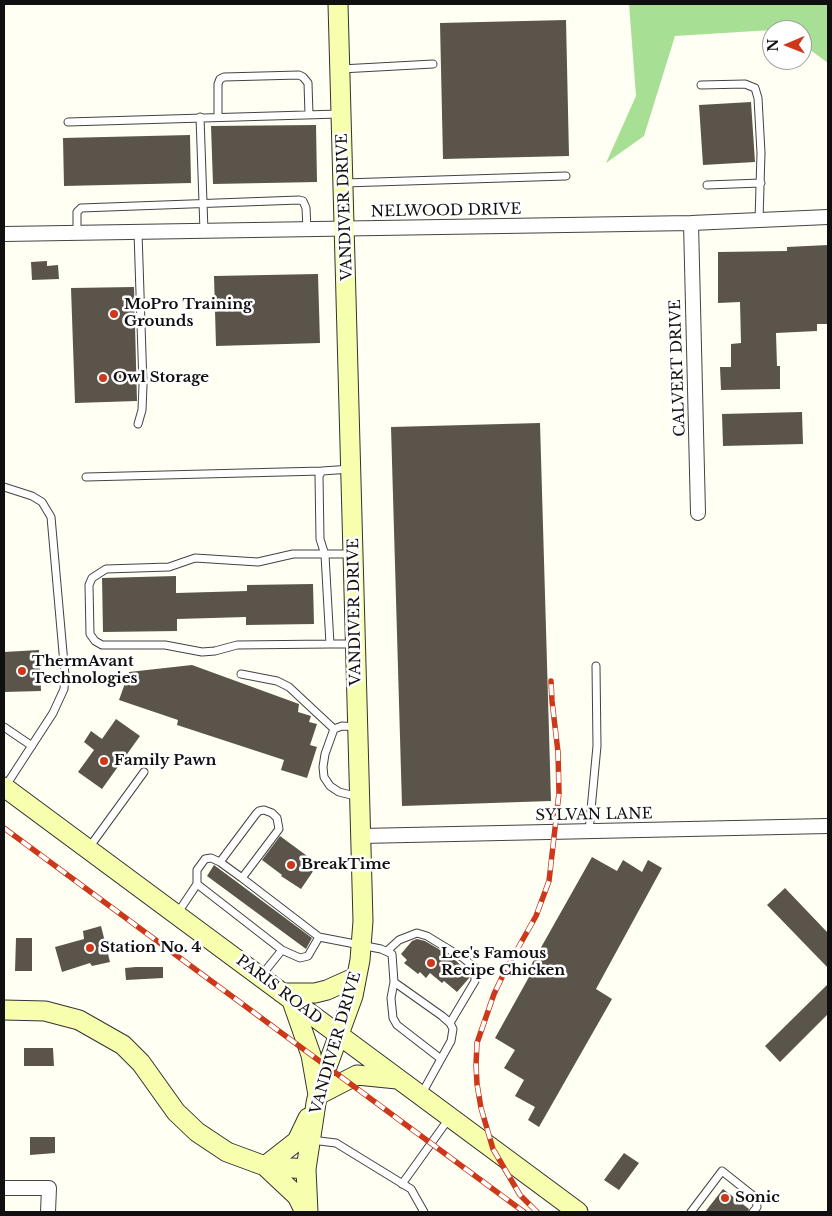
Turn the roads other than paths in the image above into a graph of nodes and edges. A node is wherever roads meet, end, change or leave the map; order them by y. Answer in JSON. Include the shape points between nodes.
{"nodes":[{"id":1,"x":338,"y":4,"type":"edge"},
{"id":2,"x":434,"y":64,"type":"dead end"},
{"id":3,"x":340,"y":69,"type":"junction"},
{"id":4,"x":701,"y":85,"type":"dead end"},
{"id":5,"x":342,"y":114,"type":"junction"},
{"id":6,"x":309,"y":115,"type":"junction"},
{"id":7,"x":200,"y":117,"type":"junction"},
{"id":8,"x":218,"y":117,"type":"junction"},
{"id":9,"x":68,"y":122,"type":"dead end"},
{"id":10,"x":566,"y":176,"type":"dead end"},
{"id":11,"x":344,"y":183,"type":"junction"},
{"id":12,"x":761,"y":183,"type":"junction"},
{"id":13,"x":707,"y":186,"type":"dead end"},
{"id":14,"x":202,"y":203,"type":"junction"},
{"id":15,"x":828,"y":217,"type":"edge"},
{"id":16,"x":759,"y":220,"type":"junction"},
{"id":17,"x":691,"y":223,"type":"junction"},
{"id":18,"x":346,"y":228,"type":"junction"},
{"id":19,"x":307,"y":229,"type":"junction"},
{"id":20,"x":204,"y":231,"type":"junction"},
{"id":21,"x":138,"y":232,"type":"junction"},
{"id":22,"x":77,"y":233,"type":"junction"},
{"id":23,"x":4,"y":234,"type":"edge"},
{"id":24,"x":138,"y":424,"type":"dead end"},
{"id":25,"x":351,"y":468,"type":"junction"},
{"id":26,"x":322,"y":471,"type":"junction"},
{"id":27,"x":86,"y":477,"type":"dead end"},
{"id":28,"x":4,"y":487,"type":"edge"},
{"id":29,"x":698,"y":513,"type":"dead end"},
{"id":30,"x":354,"y":554,"type":"junction"},
{"id":31,"x":325,"y":555,"type":"junction"},
{"id":32,"x":330,"y":644,"type":"junction"},
{"id":33,"x":356,"y":644,"type":"junction"},
{"id":34,"x":596,"y":666,"type":"dead end"},
{"id":35,"x":241,"y":674,"type":"dead end"},
{"id":36,"x":4,"y":727,"type":"edge"},
{"id":37,"x":358,"y":727,"type":"junction"},
{"id":38,"x":334,"y":729,"type":"junction"},
{"id":39,"x":32,"y":746,"type":"junction"},
{"id":40,"x":144,"y":772,"type":"dead end"},
{"id":41,"x":4,"y":787,"type":"edge"},
{"id":42,"x":360,"y":798,"type":"junction"},
{"id":43,"x":828,"y":826,"type":"edge"},
{"id":44,"x":589,"y":831,"type":"junction"},
{"id":45,"x":361,"y":836,"type":"junction"},
{"id":46,"x":88,"y":849,"type":"junction"},
{"id":47,"x":220,"y":862,"type":"junction"},
{"id":48,"x":242,"y":878,"type":"junction"},
{"id":49,"x":197,"y":884,"type":"junction"},
{"id":50,"x":177,"y":915,"type":"junction"},
{"id":51,"x":319,"y":937,"type":"junction"},
{"id":52,"x":361,"y":945,"type":"junction"},
{"id":53,"x":282,"y":950,"type":"junction"},
{"id":54,"x":387,"y":951,"type":"junction"},
{"id":55,"x":260,"y":976,"type":"junction"},
{"id":56,"x":356,"y":977,"type":"junction"},
{"id":57,"x":394,"y":982,"type":"junction"},
{"id":58,"x":287,"y":997,"type":"junction"},
{"id":59,"x":4,"y":1010,"type":"edge"},
{"id":60,"x":450,"y":1023,"type":"junction"},
{"id":61,"x":340,"y":1035,"type":"junction"},
{"id":62,"x":441,"y":1059,"type":"junction"},
{"id":63,"x":398,"y":1079,"type":"junction"},
{"id":64,"x":421,"y":1095,"type":"junction"},
{"id":65,"x":317,"y":1099,"type":"junction"},
{"id":66,"x":450,"y":1117,"type":"junction"},
{"id":67,"x":310,"y":1140,"type":"junction"},
{"id":68,"x":265,"y":1166,"type":"junction"},
{"id":69,"x":306,"y":1169,"type":"junction"},
{"id":70,"x":402,"y":1184,"type":"junction"},
{"id":71,"x":4,"y":1188,"type":"edge"},
{"id":72,"x":48,"y":1212,"type":"edge"},
{"id":73,"x":307,"y":1212,"type":"edge"},
{"id":74,"x":424,"y":1212,"type":"edge"},
{"id":75,"x":578,"y":1212,"type":"edge"},
{"id":76,"x":691,"y":1212,"type":"edge"},
{"id":77,"x":753,"y":1212,"type":"edge"}],
"edges":[{"from":1,"to":3,"type":"main road","name":"VANDIVER DRIVE"},
{"from":2,"to":3,"type":"lane"},
{"from":3,"to":5,"type":"main road","name":"VANDIVER DRIVE"},
{"from":4,"to":12,"type":"lane","via":[[745,84],[755,88]]},
{"from":5,"to":6,"type":"lane"},
{"from":5,"to":11,"type":"main road","name":"VANDIVER DRIVE"},
{"from":6,"to":8,"type":"lane"},
{"from":6,"to":8,"type":"lane","via":[[308,83],[299,75],[220,79]]},
{"from":7,"to":8,"type":"lane"},
{"from":7,"to":9,"type":"lane"},
{"from":7,"to":14,"type":"lane"},
{"from":10,"to":11,"type":"lane"},
{"from":11,"to":18,"type":"main road","name":"VANDIVER DRIVE"},
{"from":12,"to":13,"type":"lane"},
{"from":12,"to":16,"type":"lane"},
{"from":14,"to":19,"type":"lane","via":[[299,200],[306,208]]},
{"from":14,"to":20,"type":"lane"},
{"from":14,"to":22,"type":"lane","via":[[81,208],[77,212]]},
{"from":15,"to":16,"type":"street","name":"NELWOOD DRIVE"},
{"from":16,"to":17,"type":"street","name":"NELWOOD DRIVE"},
{"from":17,"to":18,"type":"street","name":"NELWOOD DRIVE"},
{"from":17,"to":29,"type":"street","name":"CALVERT DRIVE"},
{"from":18,"to":19,"type":"street","name":"NELWOOD DRIVE"},
{"from":18,"to":25,"type":"main road","name":"VANDIVER DRIVE"},
{"from":19,"to":20,"type":"street","name":"NELWOOD DRIVE"},
{"from":20,"to":21,"type":"street","name":"NELWOOD DRIVE"},
{"from":21,"to":22,"type":"street","name":"NELWOOD DRIVE"},
{"from":21,"to":24,"type":"lane","via":[[143,385]]},
{"from":22,"to":23,"type":"street","name":"NELWOOD DRIVE"},
{"from":25,"to":26,"type":"lane"},
{"from":25,"to":30,"type":"main road","name":"VANDIVER DRIVE"},
{"from":26,"to":27,"type":"lane"},
{"from":26,"to":31,"type":"lane","via":[[319,476],[320,539]]},
{"from":28,"to":39,"type":"lane","via":[[42,502],[51,517],[64,689]]},
{"from":30,"to":31,"type":"lane"},
{"from":30,"to":33,"type":"main road","name":"VANDIVER DRIVE"},
{"from":31,"to":32,"type":"lane"},
{"from":31,"to":32,"type":"lane","via":[[292,554],[258,562],[195,558],[169,567],[106,569],[92,578],[89,585],[90,634],[102,644],[165,645],[202,652],[237,646]]},
{"from":32,"to":33,"type":"lane"},
{"from":33,"to":37,"type":"main road","name":"VANDIVER DRIVE"},
{"from":34,"to":44,"type":"lane","via":[[597,746]]},
{"from":35,"to":38,"type":"lane","via":[[277,681],[289,687]]},
{"from":36,"to":39,"type":"lane"},
{"from":37,"to":38,"type":"lane"},
{"from":37,"to":42,"type":"main road","name":"VANDIVER DRIVE"},
{"from":38,"to":42,"type":"lane","via":[[325,754],[324,778],[340,792]]},
{"from":39,"to":41,"type":"lane"},
{"from":40,"to":46,"type":"lane"},
{"from":41,"to":46,"type":"main road","name":"PARIS ROAD"},
{"from":42,"to":45,"type":"main road","name":"VANDIVER DRIVE"},
{"from":43,"to":44,"type":"street","name":"SYLVAN LANE"},
{"from":44,"to":45,"type":"street","name":"SYLVAN LANE"},
{"from":45,"to":52,"type":"main road","name":"VANDIVER DRIVE"},
{"from":46,"to":50,"type":"main road","name":"PARIS ROAD"},
{"from":47,"to":48,"type":"lane"},
{"from":47,"to":48,"type":"lane","via":[[259,811],[272,813],[277,818],[279,829]]},
{"from":47,"to":49,"type":"lane","via":[[204,859],[198,870]]},
{"from":48,"to":51,"type":"lane"},
{"from":49,"to":50,"type":"lane"},
{"from":49,"to":53,"type":"lane"},
{"from":50,"to":55,"type":"main road","name":"PARIS ROAD"},
{"from":51,"to":52,"type":"lane"},
{"from":51,"to":53,"type":"lane","via":[[308,956],[300,958]]},
{"from":52,"to":54,"type":"lane"},
{"from":52,"to":56,"type":"main road","name":"VANDIVER DRIVE"},
{"from":53,"to":55,"type":"lane"},
{"from":54,"to":57,"type":"lane","via":[[393,958]]},
{"from":54,"to":60,"type":"lane","via":[[398,940],[417,933],[473,966],[475,981]]},
{"from":55,"to":58,"type":"main road","name":"PARIS ROAD"},
{"from":56,"to":58,"type":"main road","via":[[315,993]]},
{"from":56,"to":61,"type":"main road","name":"VANDIVER DRIVE"},
{"from":57,"to":60,"type":"lane"},
{"from":57,"to":62,"type":"lane","via":[[391,998],[397,1026]]},
{"from":58,"to":61,"type":"main road","name":"PARIS ROAD"},
{"from":58,"to":65,"type":"main road","via":[[311,1055]]},
{"from":59,"to":68,"type":"main road","via":[[45,1011],[79,1020],[108,1036],[123,1045],[141,1063],[176,1112],[197,1132],[227,1152]]},
{"from":60,"to":62,"type":"lane","via":[[453,1033]]},
{"from":61,"to":63,"type":"main road","name":"PARIS ROAD"},
{"from":61,"to":65,"type":"main road","name":"VANDIVER DRIVE"},
{"from":62,"to":64,"type":"lane"},
{"from":63,"to":64,"type":"main road","name":"PARIS ROAD"},
{"from":63,"to":65,"type":"main road","via":[[357,1075]]},
{"from":64,"to":66,"type":"main road","name":"PARIS ROAD"},
{"from":65,"to":67,"type":"main road","name":"VANDIVER DRIVE"},
{"from":65,"to":68,"type":"main road","via":[[297,1141]]},
{"from":66,"to":70,"type":"lane"},
{"from":66,"to":75,"type":"main road","name":"PARIS ROAD"},
{"from":67,"to":69,"type":"main road","name":"VANDIVER DRIVE"},
{"from":67,"to":70,"type":"lane","via":[[336,1143]]},
{"from":68,"to":69,"type":"main road"},
{"from":68,"to":73,"type":"main road","via":[[297,1196]]},
{"from":69,"to":73,"type":"main road","name":"VANDIVER DRIVE"},
{"from":70,"to":74,"type":"lane","via":[[411,1189]]},
{"from":71,"to":72,"type":"street","via":[[49,1188]]},
{"from":76,"to":77,"type":"lane","via":[[722,1171],[756,1198],[757,1207]]}]}
